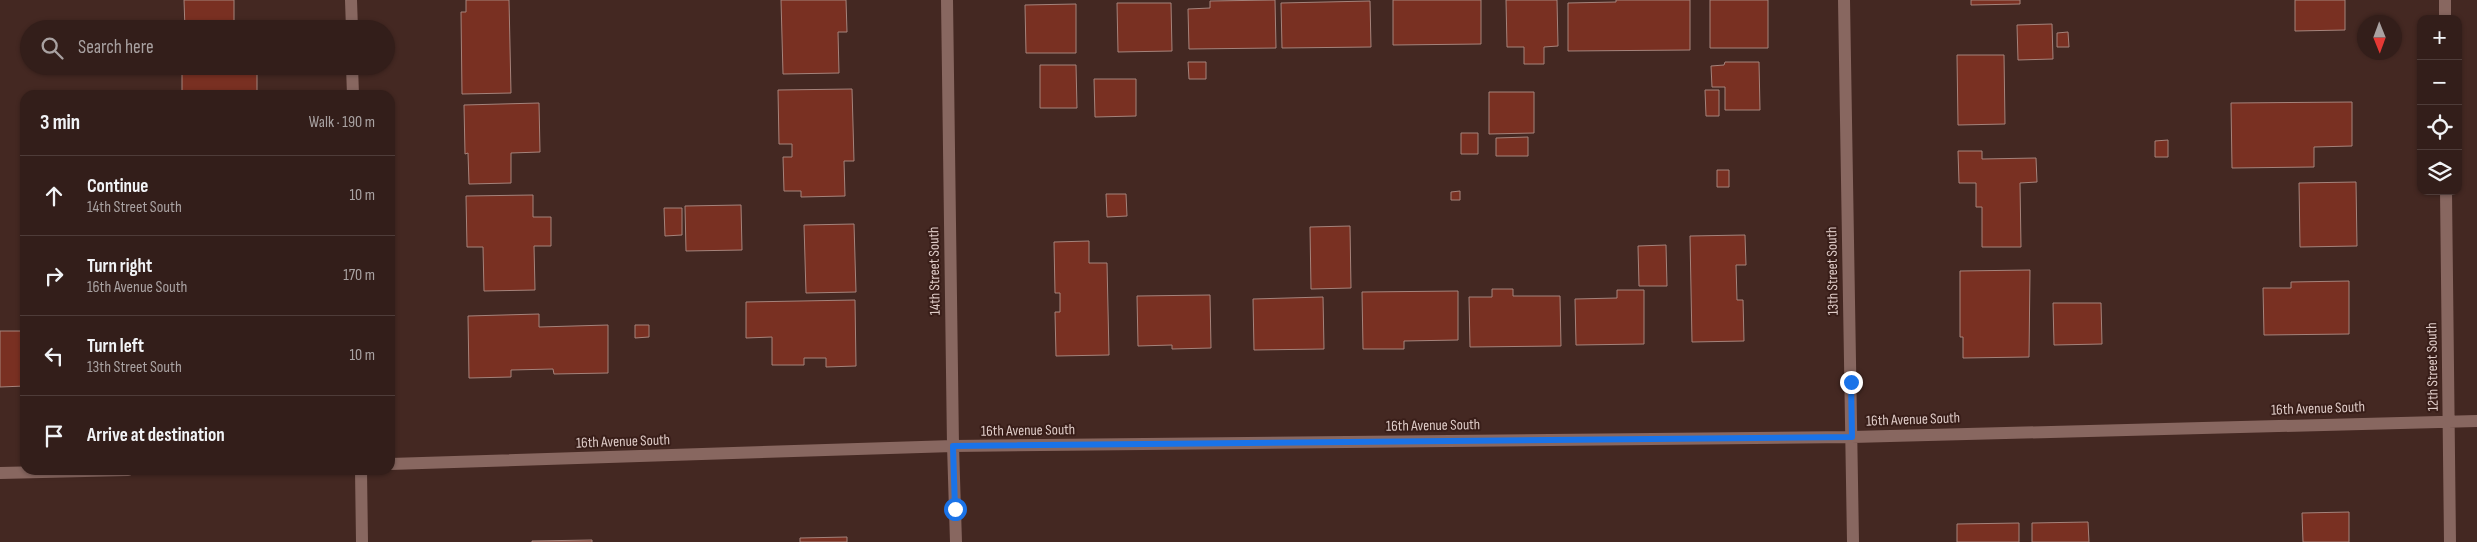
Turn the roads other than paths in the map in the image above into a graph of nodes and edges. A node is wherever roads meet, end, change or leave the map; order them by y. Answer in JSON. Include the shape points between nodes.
{"nodes":[{"id":1,"x":351,"y":0,"type":"edge"},
{"id":2,"x":948,"y":0,"type":"edge"},
{"id":3,"x":1844,"y":0,"type":"edge"},
{"id":4,"x":2445,"y":0,"type":"edge"},
{"id":5,"x":2445,"y":15,"type":"edge"},
{"id":6,"x":352,"y":20,"type":"edge"},
{"id":7,"x":352,"y":75,"type":"edge"},
{"id":8,"x":353,"y":90,"type":"edge"},
{"id":9,"x":2446,"y":195,"type":"edge"},
{"id":10,"x":2448,"y":421,"type":"junction"},
{"id":11,"x":2477,"y":421,"type":"edge"},
{"id":12,"x":1852,"y":437,"type":"junction"},
{"id":13,"x":953,"y":446,"type":"junction"},
{"id":14,"x":395,"y":464,"type":"edge"},
{"id":15,"x":0,"y":473,"type":"edge"},
{"id":16,"x":20,"y":473,"type":"edge"},
{"id":17,"x":361,"y":475,"type":"edge"},
{"id":18,"x":362,"y":542,"type":"edge"},
{"id":19,"x":956,"y":542,"type":"edge"},
{"id":20,"x":1853,"y":542,"type":"edge"},
{"id":21,"x":2450,"y":542,"type":"edge"}],
"edges":[{"from":1,"to":6,"type":"street"},
{"from":2,"to":13,"type":"street","name":"14th Street South"},
{"from":3,"to":12,"type":"street","name":"13th Street South"},
{"from":4,"to":5,"type":"street"},
{"from":7,"to":8,"type":"street"},
{"from":9,"to":10,"type":"street","name":"12th Street South"},
{"from":10,"to":11,"type":"street","name":"16th Avenue South"},
{"from":10,"to":12,"type":"street","name":"16th Avenue South"},
{"from":10,"to":21,"type":"street","name":"12th Street South"},
{"from":12,"to":13,"type":"street","name":"16th Avenue South"},
{"from":12,"to":20,"type":"street","name":"13th Street South"},
{"from":13,"to":14,"type":"street","name":"16th Avenue South"},
{"from":13,"to":19,"type":"street","name":"14th Street South"},
{"from":15,"to":16,"type":"street"},
{"from":17,"to":18,"type":"street"}]}
